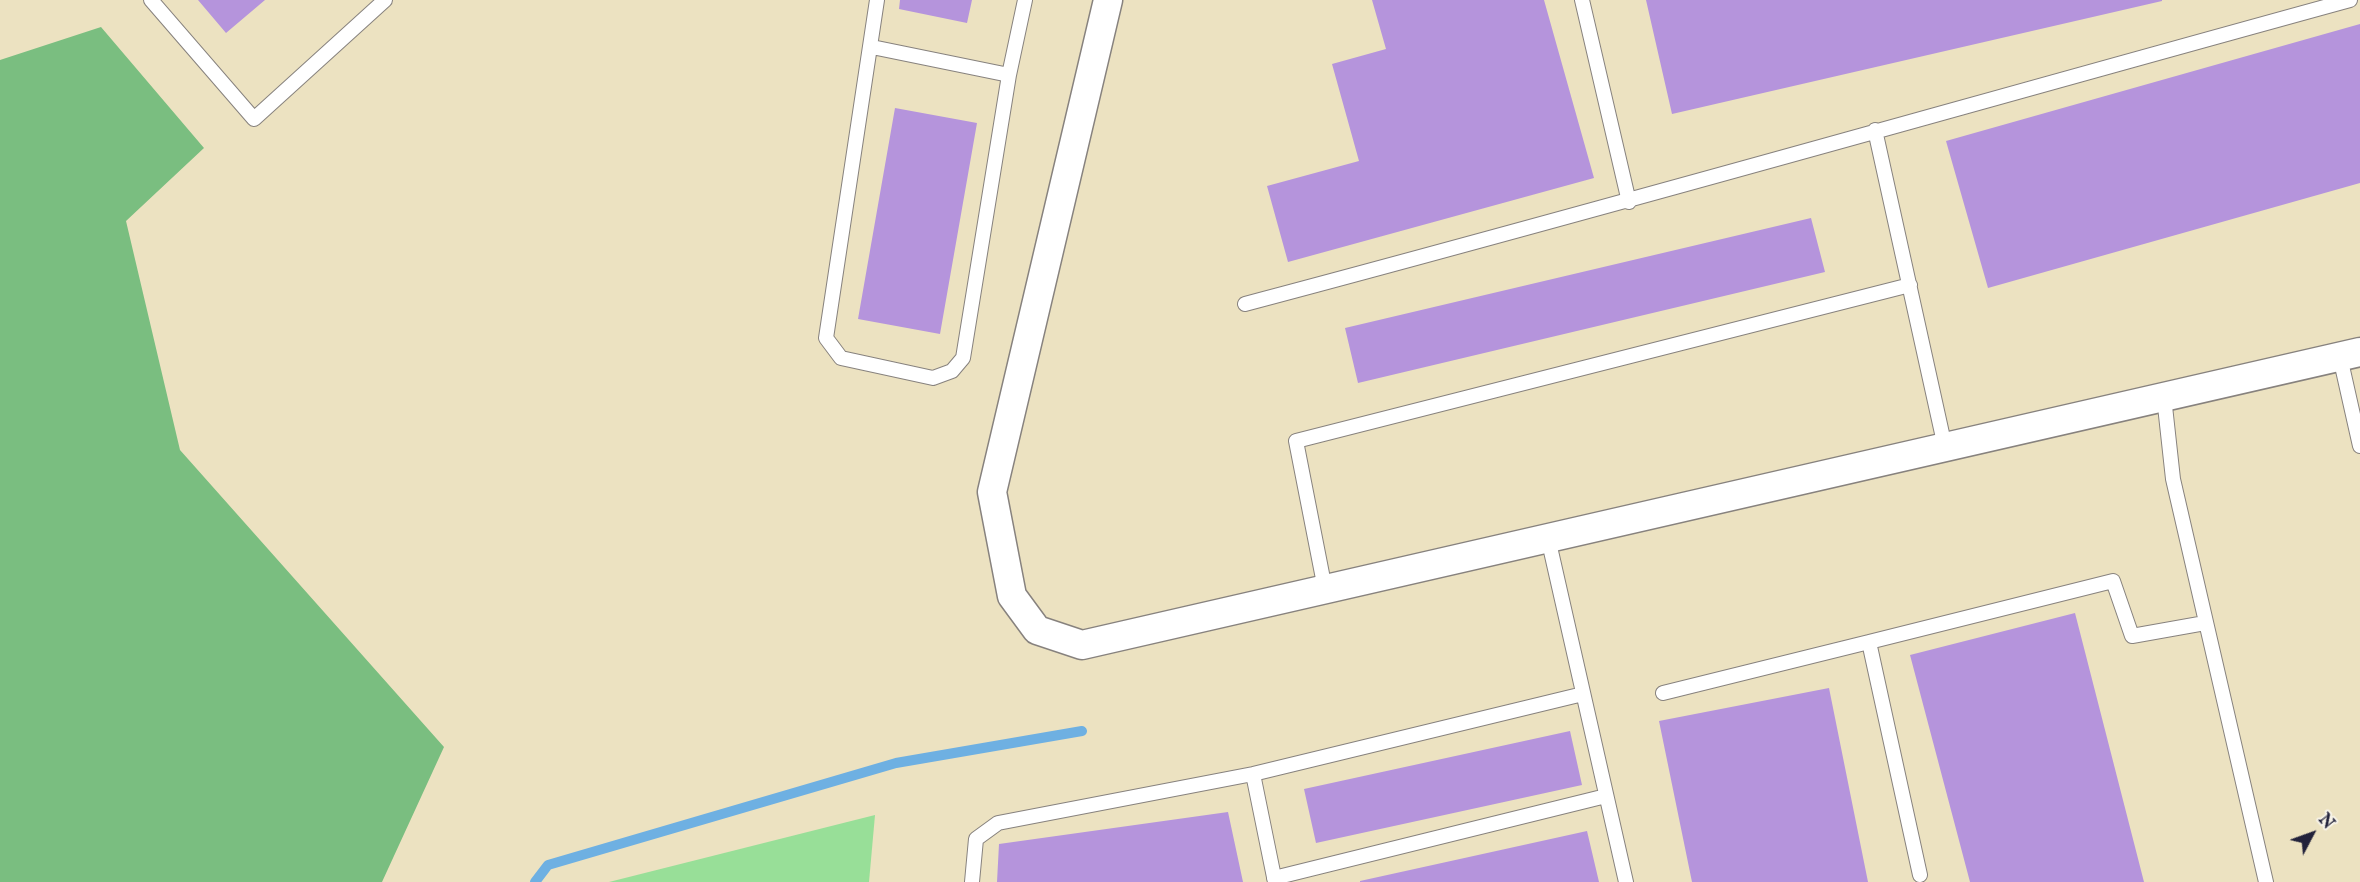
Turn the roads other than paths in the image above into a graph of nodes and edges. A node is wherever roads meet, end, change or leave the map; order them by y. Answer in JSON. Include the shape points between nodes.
{"nodes":[{"id":1,"x":151,"y":0,"type":"edge"},
{"id":2,"x":385,"y":0,"type":"edge"},
{"id":3,"x":877,"y":0,"type":"edge"},
{"id":4,"x":1025,"y":0,"type":"edge"},
{"id":5,"x":1108,"y":0,"type":"edge"},
{"id":6,"x":1582,"y":0,"type":"edge"},
{"id":7,"x":2350,"y":0,"type":"edge"},
{"id":8,"x":872,"y":47,"type":"junction"},
{"id":9,"x":1009,"y":75,"type":"junction"},
{"id":10,"x":1875,"y":130,"type":"junction"},
{"id":11,"x":1629,"y":202,"type":"junction"},
{"id":12,"x":1910,"y":285,"type":"junction"},
{"id":13,"x":1245,"y":304,"type":"dead end"},
{"id":14,"x":2350,"y":354,"type":"edge"},
{"id":15,"x":2164,"y":397,"type":"junction"},
{"id":16,"x":2360,"y":446,"type":"edge"},
{"id":17,"x":1945,"y":447,"type":"junction"},
{"id":18,"x":1548,"y":538,"type":"junction"},
{"id":19,"x":1325,"y":589,"type":"junction"},
{"id":20,"x":2205,"y":623,"type":"junction"},
{"id":21,"x":1869,"y":642,"type":"junction"},
{"id":22,"x":1663,"y":693,"type":"dead end"},
{"id":23,"x":1583,"y":694,"type":"junction"},
{"id":24,"x":1253,"y":774,"type":"junction"},
{"id":25,"x":1606,"y":796,"type":"junction"},
{"id":26,"x":1920,"y":875,"type":"dead end"},
{"id":27,"x":1274,"y":880,"type":"edge"},
{"id":28,"x":972,"y":882,"type":"edge"},
{"id":29,"x":1626,"y":882,"type":"edge"},
{"id":30,"x":2266,"y":882,"type":"edge"}],
"edges":[{"from":1,"to":2,"type":"lane","via":[[254,118]]},
{"from":3,"to":8,"type":"lane"},
{"from":4,"to":9,"type":"lane"},
{"from":5,"to":19,"type":"street","via":[[992,492],[1012,596],[1037,630],[1082,645]]},
{"from":6,"to":11,"type":"lane"},
{"from":7,"to":10,"type":"lane"},
{"from":8,"to":9,"type":"lane"},
{"from":8,"to":9,"type":"lane","via":[[826,338],[841,358],[933,378],[952,371],[963,358]]},
{"from":10,"to":11,"type":"lane"},
{"from":10,"to":12,"type":"lane"},
{"from":11,"to":13,"type":"lane"},
{"from":12,"to":17,"type":"lane"},
{"from":12,"to":19,"type":"lane","via":[[1296,441]]},
{"from":14,"to":15,"type":"street"},
{"from":14,"to":16,"type":"lane"},
{"from":15,"to":17,"type":"street"},
{"from":15,"to":20,"type":"lane","via":[[2173,479]]},
{"from":17,"to":18,"type":"street"},
{"from":18,"to":19,"type":"street"},
{"from":18,"to":23,"type":"lane"},
{"from":20,"to":21,"type":"lane","via":[[2132,636],[2113,582]]},
{"from":20,"to":30,"type":"lane"},
{"from":21,"to":22,"type":"lane"},
{"from":21,"to":26,"type":"lane"},
{"from":23,"to":24,"type":"lane"},
{"from":23,"to":25,"type":"lane"},
{"from":24,"to":27,"type":"lane"},
{"from":24,"to":28,"type":"lane","via":[[998,824],[976,839]]},
{"from":25,"to":27,"type":"lane"},
{"from":25,"to":29,"type":"lane"}]}
